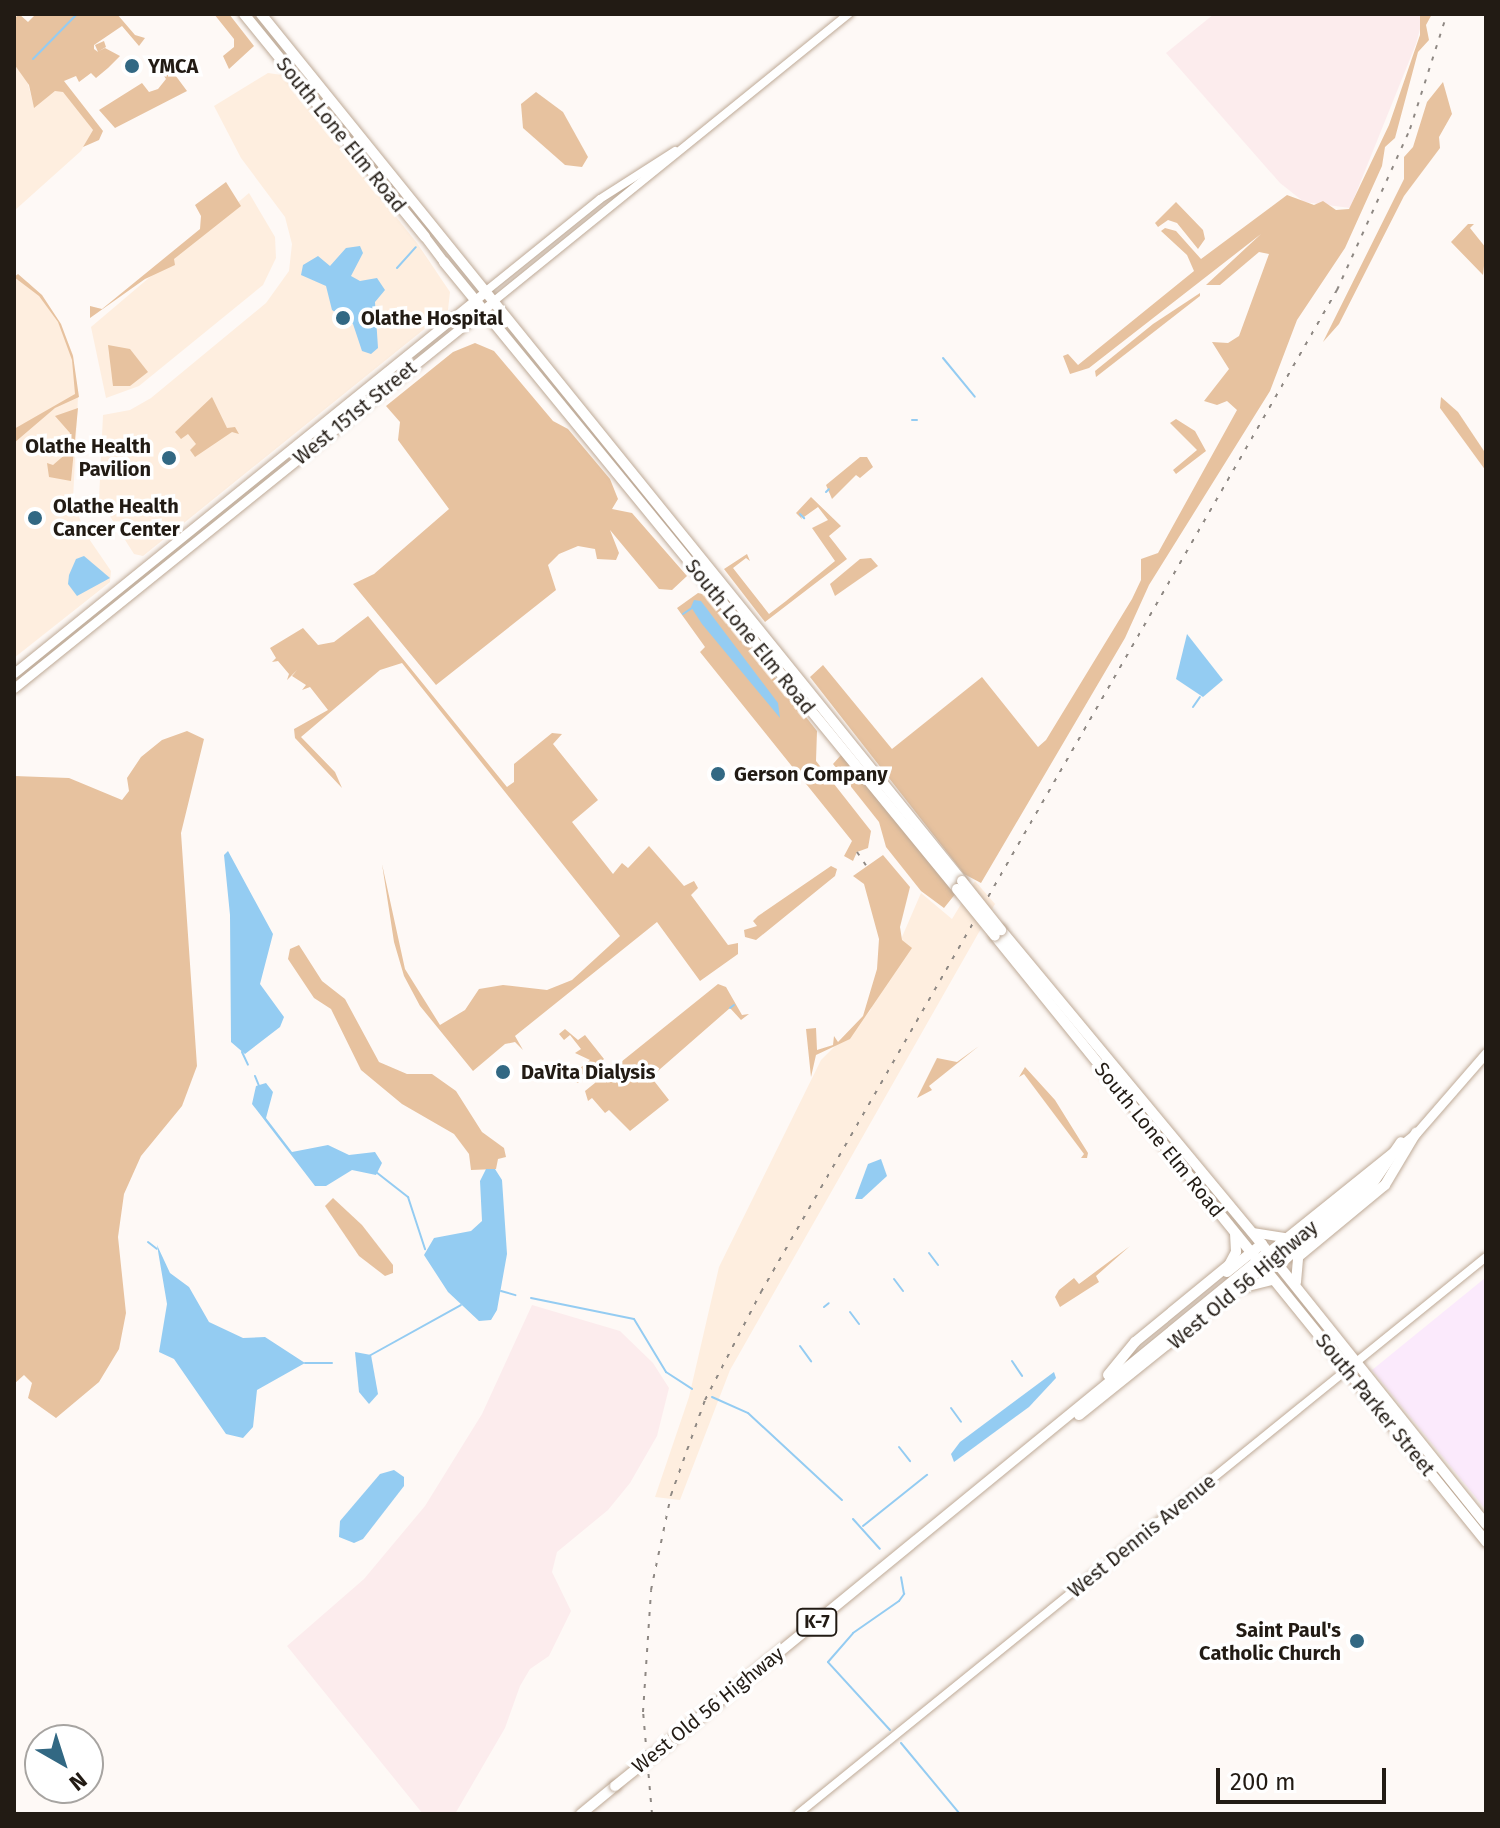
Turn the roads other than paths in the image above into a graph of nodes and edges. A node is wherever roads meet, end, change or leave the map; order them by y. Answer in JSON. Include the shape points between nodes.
{"nodes":[{"id":1,"x":244,"y":14,"type":"edge"},
{"id":2,"x":261,"y":14,"type":"edge"},
{"id":3,"x":849,"y":14,"type":"edge"},
{"id":4,"x":696,"y":138,"type":"junction"},
{"id":5,"x":425,"y":237,"type":"joint"},
{"id":6,"x":444,"y":262,"type":"joint"},
{"id":7,"x":486,"y":291,"type":"junction"},
{"id":8,"x":475,"y":300,"type":"junction"},
{"id":9,"x":494,"y":301,"type":"junction"},
{"id":10,"x":483,"y":310,"type":"junction"},
{"id":11,"x":259,"y":475,"type":"junction"},
{"id":12,"x":267,"y":485,"type":"junction"},
{"id":13,"x":14,"y":673,"type":"edge"},
{"id":14,"x":14,"y":688,"type":"edge"},
{"id":15,"x":960,"y":885,"type":"junction"},
{"id":16,"x":998,"y":933,"type":"junction"},
{"id":17,"x":1486,"y":1053,"type":"edge"},
{"id":18,"x":1416,"y":1133,"type":"junction"},
{"id":19,"x":1401,"y":1142,"type":"junction"},
{"id":20,"x":1390,"y":1160,"type":"junction"},
{"id":21,"x":1251,"y":1231,"type":"junction"},
{"id":22,"x":1235,"y":1233,"type":"junction"},
{"id":23,"x":1287,"y":1236,"type":"junction"},
{"id":24,"x":1270,"y":1254,"type":"junction"},
{"id":25,"x":1486,"y":1257,"type":"edge"},
{"id":26,"x":1258,"y":1260,"type":"junction"},
{"id":27,"x":1273,"y":1280,"type":"junction"},
{"id":28,"x":1298,"y":1288,"type":"junction"},
{"id":29,"x":1237,"y":1290,"type":"junction"},
{"id":30,"x":1357,"y":1363,"type":"junction"},
{"id":31,"x":1347,"y":1370,"type":"junction"},
{"id":32,"x":1122,"y":1371,"type":"junction"},
{"id":33,"x":1114,"y":1390,"type":"junction"},
{"id":34,"x":1060,"y":1426,"type":"junction"},
{"id":35,"x":1486,"y":1524,"type":"edge"},
{"id":36,"x":1486,"y":1542,"type":"edge"},
{"id":37,"x":581,"y":1814,"type":"edge"},
{"id":38,"x":798,"y":1814,"type":"edge"}],
"edges":[{"from":1,"to":5,"type":"main road","name":"South Lone Elm Road"},
{"from":2,"to":7,"type":"main road","name":"South Lone Elm Road"},
{"from":3,"to":4,"type":"street","name":"West 151st Street"},
{"from":4,"to":7,"type":"street","name":"West 151st Street","via":[[612,190]]},
{"from":4,"to":9,"type":"street","name":"West 151st Street"},
{"from":5,"to":6,"type":"main road","name":"South Lone Elm Road"},
{"from":6,"to":8,"type":"main road","name":"South Lone Elm Road"},
{"from":7,"to":8,"type":"main road","name":"West 151st Street"},
{"from":7,"to":9,"type":"main road","name":"South Lone Elm Road"},
{"from":8,"to":10,"type":"main road","name":"South Lone Elm Road"},
{"from":8,"to":11,"type":"main road","name":"West 151st Street"},
{"from":9,"to":10,"type":"main road","name":"West 151st Street"},
{"from":9,"to":15,"type":"main road","name":"South Lone Elm Road"},
{"from":10,"to":12,"type":"main road","name":"West 151st Street"},
{"from":10,"to":15,"type":"main road","name":"South Lone Elm Road"},
{"from":11,"to":12,"type":"main road"},
{"from":11,"to":13,"type":"main road","name":"West 151st Street"},
{"from":12,"to":14,"type":"main road","name":"West 151st Street"},
{"from":15,"to":16,"type":"main road","name":"South Lone Elm Road","bridge":true},
{"from":16,"to":21,"type":"main road","name":"South Lone Elm Road"},
{"from":16,"to":22,"type":"main road","name":"South Lone Elm Road"},
{"from":17,"to":18,"type":"main road","name":"West Old 56 Highway"},
{"from":18,"to":19,"type":"main road","name":"West Old 56 Highway"},
{"from":18,"to":20,"type":"main road","name":"West Old 56 Highway"},
{"from":18,"to":28,"type":"main road","via":[[1385,1185],[1298,1257],[1293,1267]]},
{"from":19,"to":20,"type":"main road"},
{"from":19,"to":23,"type":"main road","name":"West Old 56 Highway"},
{"from":20,"to":24,"type":"main road","via":[[1363,1194]]},
{"from":21,"to":23,"type":"main road"},
{"from":21,"to":24,"type":"main road","name":"South Lone Elm Road"},
{"from":22,"to":26,"type":"main road","name":"South Lone Elm Road"},
{"from":22,"to":34,"type":"main road","via":[[1236,1252],[1229,1265],[1135,1342]]},
{"from":23,"to":24,"type":"main road","name":"West Old 56 Highway"},
{"from":24,"to":26,"type":"main road","name":"West Old 56 Highway"},
{"from":24,"to":26,"type":"main road"},
{"from":24,"to":27,"type":"main road"},
{"from":24,"to":28,"type":"main road","name":"South Parker Street"},
{"from":25,"to":30,"type":"street","name":"West Dennis Avenue"},
{"from":26,"to":27,"type":"main road","name":"South Parker Street"},
{"from":26,"to":29,"type":"main road","name":"West Old 56 Highway"},
{"from":26,"to":32,"type":"main road","name":"West Old 56 Highway","number":"K-7"},
{"from":27,"to":29,"type":"main road","number":"K-7"},
{"from":27,"to":31,"type":"main road","name":"South Parker Street"},
{"from":28,"to":30,"type":"main road","name":"South Parker Street"},
{"from":29,"to":33,"type":"main road","name":"West Old 56 Highway","number":"K-7"},
{"from":30,"to":31,"type":"street","name":"West Dennis Avenue"},
{"from":30,"to":35,"type":"main road","name":"South Parker Street"},
{"from":31,"to":36,"type":"main road","name":"South Parker Street"},
{"from":31,"to":38,"type":"street","name":"West Dennis Avenue"},
{"from":32,"to":33,"type":"main road"},
{"from":32,"to":34,"type":"main road","name":"West Old 56 Highway","number":"K-7"},
{"from":33,"to":34,"type":"main road","name":"West Old 56 Highway","number":"K-7"},
{"from":34,"to":37,"type":"main road","name":"West Old 56 Highway","number":"K-7","bridge":true}]}
